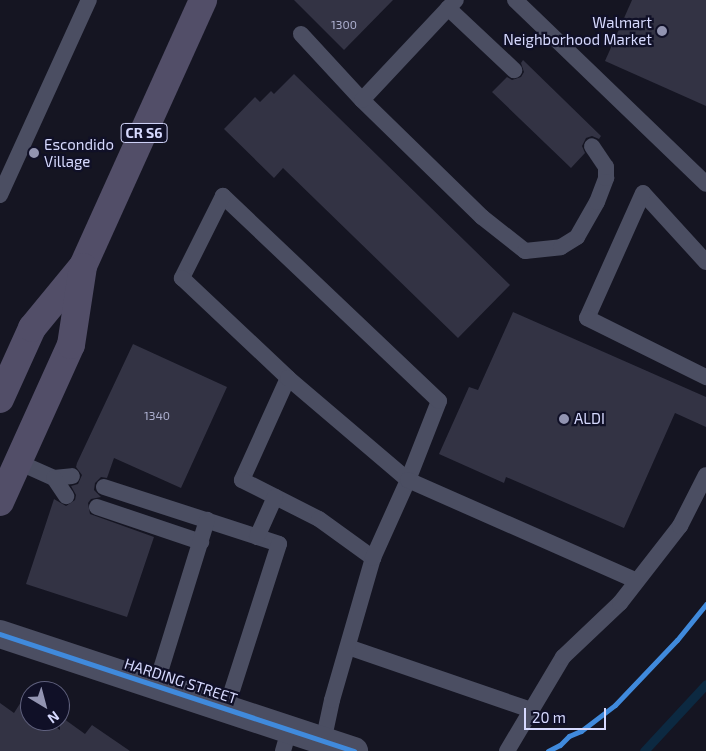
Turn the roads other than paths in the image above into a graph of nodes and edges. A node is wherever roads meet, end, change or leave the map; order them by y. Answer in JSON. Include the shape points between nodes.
{"nodes":[{"id":1,"x":89,"y":0,"type":"edge"},
{"id":2,"x":203,"y":0,"type":"edge"},
{"id":3,"x":515,"y":0,"type":"edge"},
{"id":4,"x":452,"y":4,"type":"edge"},
{"id":5,"x":301,"y":34,"type":"dead end"},
{"id":6,"x":514,"y":70,"type":"dead end"},
{"id":7,"x":362,"y":100,"type":"junction"},
{"id":8,"x":592,"y":146,"type":"dead end"},
{"id":9,"x":706,"y":184,"type":"edge"},
{"id":10,"x":0,"y":195,"type":"edge"},
{"id":11,"x":706,"y":262,"type":"edge"},
{"id":12,"x":83,"y":266,"type":"junction"},
{"id":13,"x":706,"y":377,"type":"edge"},
{"id":14,"x":288,"y":378,"type":"junction"},
{"id":15,"x":0,"y":399,"type":"edge"},
{"id":16,"x":18,"y":462,"type":"junction"},
{"id":17,"x":706,"y":475,"type":"edge"},
{"id":18,"x":72,"y":476,"type":"dead end"},
{"id":19,"x":54,"y":478,"type":"junction"},
{"id":20,"x":408,"y":480,"type":"junction"},
{"id":21,"x":104,"y":487,"type":"dead end"},
{"id":22,"x":66,"y":496,"type":"dead end"},
{"id":23,"x":275,"y":496,"type":"junction"},
{"id":24,"x":0,"y":502,"type":"edge"},
{"id":25,"x":98,"y":507,"type":"dead end"},
{"id":26,"x":207,"y":520,"type":"junction"},
{"id":27,"x":257,"y":537,"type":"junction"},
{"id":28,"x":200,"y":542,"type":"junction"},
{"id":29,"x":373,"y":558,"type":"junction"},
{"id":30,"x":637,"y":582,"type":"junction"},
{"id":31,"x":0,"y":634,"type":"edge"},
{"id":32,"x":348,"y":647,"type":"junction"},
{"id":33,"x":156,"y":685,"type":"junction"},
{"id":34,"x":226,"y":709,"type":"junction"},
{"id":35,"x":531,"y":710,"type":"junction"},
{"id":36,"x":286,"y":740,"type":"edge"},
{"id":37,"x":323,"y":742,"type":"junction"},
{"id":38,"x":354,"y":751,"type":"edge"},
{"id":39,"x":507,"y":751,"type":"edge"}],
"edges":[{"from":1,"to":10,"type":"lane"},
{"from":2,"to":12,"type":"main road","number":"CR S6"},
{"from":3,"to":9,"type":"lane"},
{"from":4,"to":6,"type":"lane"},
{"from":4,"to":7,"type":"lane"},
{"from":5,"to":7,"type":"lane"},
{"from":7,"to":8,"type":"lane","via":[[506,238],[525,251],[561,247],[577,237],[597,202],[606,178],[606,167]]},
{"from":11,"to":13,"type":"lane","via":[[643,193],[588,318]]},
{"from":12,"to":15,"type":"main road","number":"CR S6","via":[[32,328]]},
{"from":12,"to":16,"type":"main road","number":"CR S6","via":[[71,345]]},
{"from":14,"to":20,"type":"lane"},
{"from":14,"to":20,"type":"lane","via":[[182,278],[223,196],[439,401]]},
{"from":14,"to":23,"type":"lane","via":[[242,480]]},
{"from":16,"to":19,"type":"lane"},
{"from":16,"to":24,"type":"main road","number":"CR S6"},
{"from":17,"to":30,"type":"lane","via":[[680,526]]},
{"from":18,"to":19,"type":"lane"},
{"from":19,"to":22,"type":"lane"},
{"from":20,"to":29,"type":"lane"},
{"from":20,"to":30,"type":"lane"},
{"from":21,"to":26,"type":"lane"},
{"from":23,"to":27,"type":"lane"},
{"from":23,"to":29,"type":"lane","via":[[319,519]]},
{"from":25,"to":28,"type":"lane"},
{"from":26,"to":27,"type":"lane"},
{"from":26,"to":28,"type":"lane"},
{"from":27,"to":34,"type":"lane","via":[[279,544]]},
{"from":28,"to":33,"type":"lane"},
{"from":29,"to":32,"type":"lane"},
{"from":30,"to":35,"type":"lane","via":[[620,603],[563,657]]},
{"from":31,"to":33,"type":"street","name":"HARDING STREET"},
{"from":32,"to":35,"type":"lane"},
{"from":32,"to":37,"type":"lane"},
{"from":33,"to":34,"type":"street","name":"HARDING STREET"},
{"from":34,"to":36,"type":"street","name":"HARDING STREET"},
{"from":35,"to":39,"type":"lane"},
{"from":36,"to":37,"type":"street","name":"HARDING STREET"},
{"from":37,"to":38,"type":"street","name":"HARDING STREET"}]}
